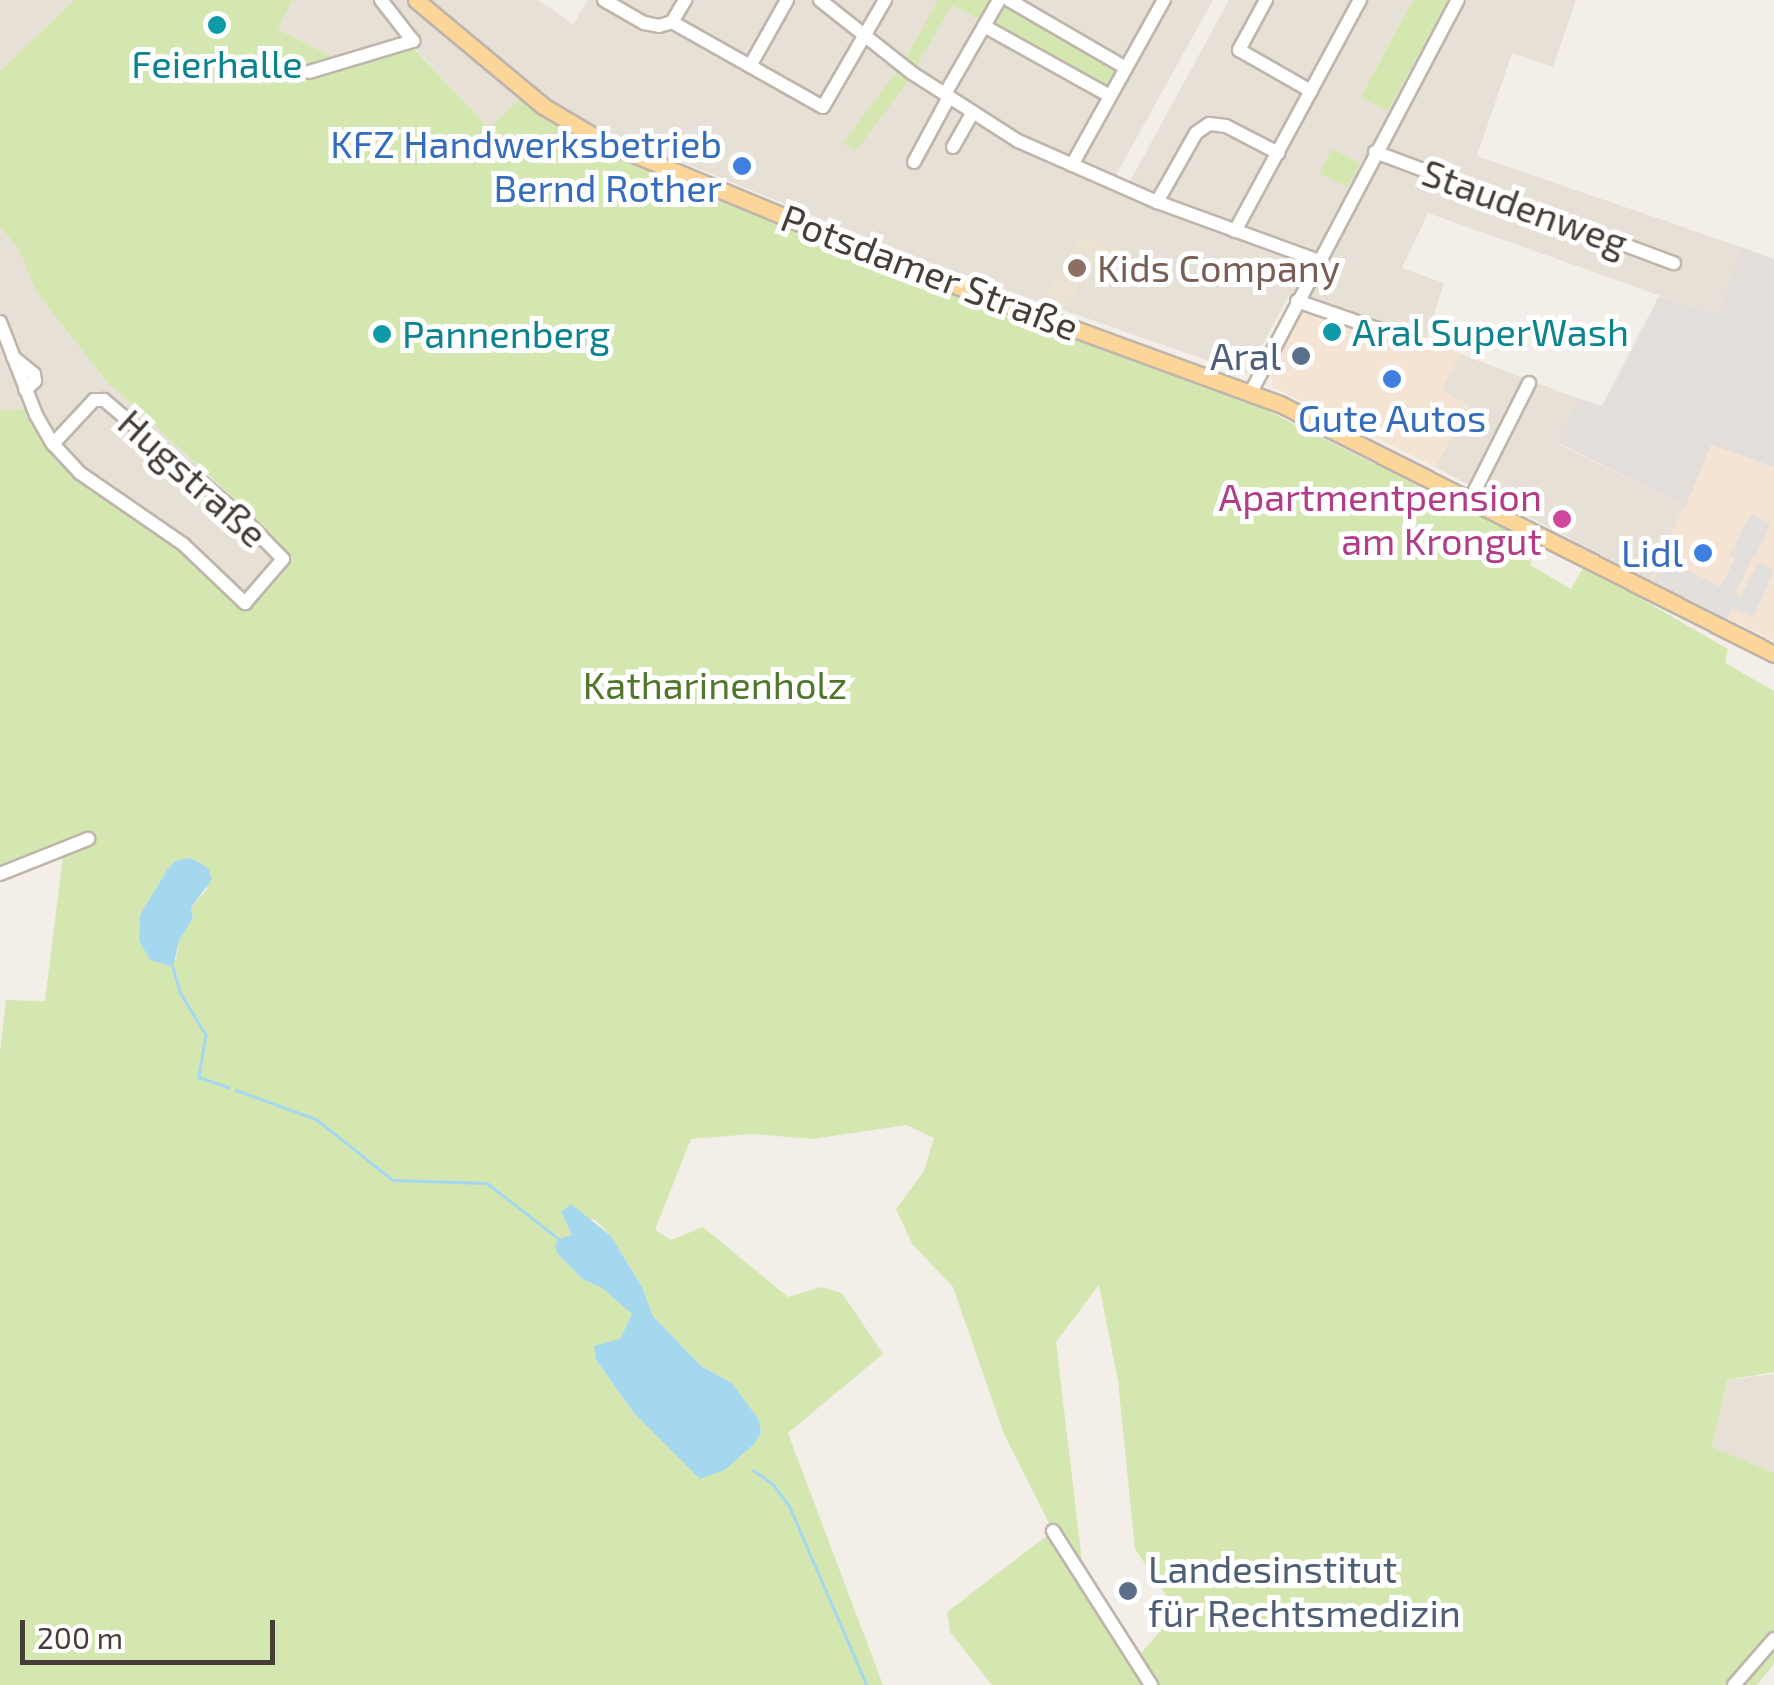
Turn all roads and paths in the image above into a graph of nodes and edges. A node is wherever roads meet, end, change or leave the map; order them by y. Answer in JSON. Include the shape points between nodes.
{"nodes":[{"id":1,"x":381,"y":0,"type":"edge"},
{"id":2,"x":416,"y":0,"type":"edge"},
{"id":3,"x":604,"y":0,"type":"edge"},
{"id":4,"x":685,"y":0,"type":"edge"},
{"id":5,"x":787,"y":0,"type":"edge"},
{"id":6,"x":820,"y":0,"type":"edge"},
{"id":7,"x":884,"y":0,"type":"edge"},
{"id":8,"x":998,"y":0,"type":"edge"},
{"id":9,"x":1009,"y":0,"type":"edge"},
{"id":10,"x":1266,"y":0,"type":"edge"},
{"id":11,"x":1360,"y":0,"type":"edge"},
{"id":12,"x":1458,"y":0,"type":"edge"},
{"id":13,"x":1159,"y":2,"type":"edge"},
{"id":14,"x":835,"y":6,"type":"edge"},
{"id":15,"x":672,"y":22,"type":"junction"},
{"id":16,"x":984,"y":26,"type":"junction"},
{"id":17,"x":863,"y":36,"type":"junction"},
{"id":18,"x":750,"y":66,"type":"junction"},
{"id":19,"x":1126,"y":68,"type":"junction"},
{"id":20,"x":309,"y":72,"type":"dead end"},
{"id":21,"x":1311,"y":92,"type":"junction"},
{"id":22,"x":947,"y":96,"type":"junction"},
{"id":23,"x":1110,"y":96,"type":"junction"},
{"id":24,"x":973,"y":112,"type":"junction"},
{"id":25,"x":953,"y":147,"type":"dead end"},
{"id":26,"x":1376,"y":152,"type":"junction"},
{"id":27,"x":1278,"y":153,"type":"junction"},
{"id":28,"x":914,"y":162,"type":"dead end"},
{"id":29,"x":1072,"y":166,"type":"junction"},
{"id":30,"x":1157,"y":202,"type":"junction"},
{"id":31,"x":1235,"y":231,"type":"junction"},
{"id":32,"x":1319,"y":262,"type":"junction"},
{"id":33,"x":1674,"y":263,"type":"dead end"},
{"id":34,"x":1297,"y":301,"type":"junction"},
{"id":35,"x":0,"y":322,"type":"edge"},
{"id":36,"x":1392,"y":334,"type":"dead end"},
{"id":37,"x":8,"y":351,"type":"edge"},
{"id":38,"x":1529,"y":383,"type":"dead end"},
{"id":39,"x":1251,"y":392,"type":"junction"},
{"id":40,"x":53,"y":444,"type":"junction"},
{"id":41,"x":1470,"y":500,"type":"junction"},
{"id":42,"x":1774,"y":654,"type":"edge"},
{"id":43,"x":88,"y":839,"type":"dead end"},
{"id":44,"x":0,"y":874,"type":"edge"},
{"id":45,"x":1053,"y":1532,"type":"dead end"},
{"id":46,"x":1774,"y":1639,"type":"edge"},
{"id":47,"x":1739,"y":1683,"type":"edge"},
{"id":48,"x":1152,"y":1685,"type":"edge"}],
"edges":[{"from":1,"to":20,"type":"street","via":[[413,41]]},
{"from":2,"to":39,"type":"main road","name":"Potsdamer Straße","via":[[543,106],[622,151],[908,268]]},
{"from":3,"to":15,"type":"street","via":[[644,23]]},
{"from":4,"to":15,"type":"street"},
{"from":5,"to":18,"type":"street"},
{"from":6,"to":14,"type":"street"},
{"from":7,"to":17,"type":"street"},
{"from":8,"to":16,"type":"street"},
{"from":9,"to":19,"type":"street"},
{"from":10,"to":21,"type":"street","via":[[1239,50]]},
{"from":11,"to":21,"type":"street"},
{"from":12,"to":26,"type":"street"},
{"from":13,"to":19,"type":"street"},
{"from":14,"to":17,"type":"street"},
{"from":15,"to":18,"type":"street"},
{"from":16,"to":22,"type":"street"},
{"from":16,"to":23,"type":"street"},
{"from":17,"to":18,"type":"street","via":[[823,107]]},
{"from":17,"to":22,"type":"street"},
{"from":19,"to":23,"type":"street"},
{"from":21,"to":27,"type":"street"},
{"from":22,"to":24,"type":"street"},
{"from":22,"to":28,"type":"street"},
{"from":23,"to":29,"type":"street"},
{"from":24,"to":25,"type":"street"},
{"from":24,"to":29,"type":"street"},
{"from":26,"to":32,"type":"street"},
{"from":26,"to":33,"type":"street","name":"Staudenweg"},
{"from":27,"to":30,"type":"street","via":[[1226,126],[1208,124],[1196,133]]},
{"from":27,"to":31,"type":"street"},
{"from":29,"to":30,"type":"street"},
{"from":30,"to":31,"type":"street"},
{"from":31,"to":32,"type":"street"},
{"from":32,"to":34,"type":"street"},
{"from":34,"to":36,"type":"street"},
{"from":34,"to":39,"type":"street"},
{"from":35,"to":37,"type":"street","name":"Hugstraße"},
{"from":37,"to":40,"type":"street","name":"Hugstraße","via":[[34,374],[25,390]]},
{"from":38,"to":41,"type":"street"},
{"from":39,"to":41,"type":"main road","name":"Potsdamer Straße"},
{"from":40,"to":40,"type":"street","name":"Hugstraße","via":[[115,501],[214,569],[245,603],[283,559],[104,400],[94,400]]},
{"from":41,"to":42,"type":"main road","name":"Potsdamer Straße"},
{"from":43,"to":44,"type":"street"},
{"from":45,"to":48,"type":"street"},
{"from":46,"to":47,"type":"street"}]}
